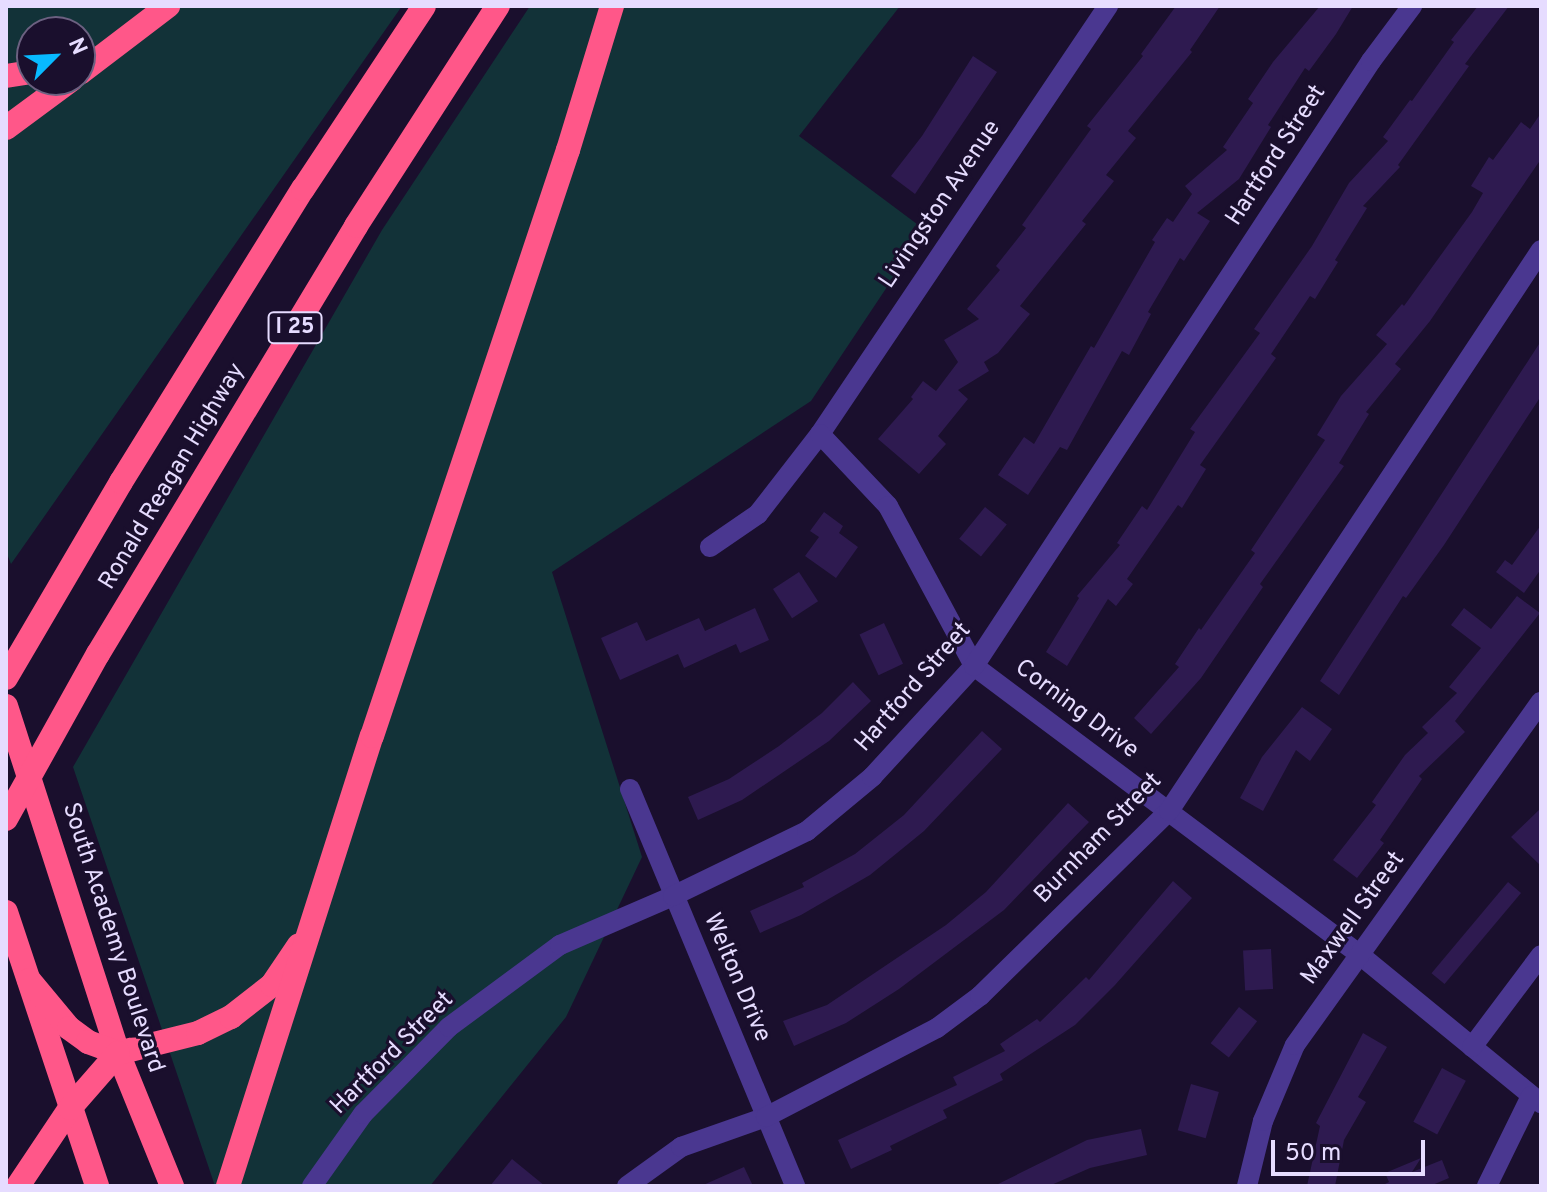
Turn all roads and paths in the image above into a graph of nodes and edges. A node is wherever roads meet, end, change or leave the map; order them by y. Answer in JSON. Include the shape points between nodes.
{"nodes":[{"id":1,"x":168,"y":6,"type":"edge"},
{"id":2,"x":424,"y":6,"type":"edge"},
{"id":3,"x":498,"y":6,"type":"edge"},
{"id":4,"x":612,"y":6,"type":"edge"},
{"id":5,"x":1108,"y":6,"type":"edge"},
{"id":6,"x":1412,"y":6,"type":"edge"},
{"id":7,"x":123,"y":41,"type":"junction"},
{"id":8,"x":96,"y":50,"type":"edge"},
{"id":9,"x":96,"y":61,"type":"edge"},
{"id":10,"x":49,"y":96,"type":"edge"},
{"id":11,"x":6,"y":128,"type":"edge"},
{"id":12,"x":1541,"y":250,"type":"edge"},
{"id":13,"x":820,"y":434,"type":"junction"},
{"id":14,"x":710,"y":547,"type":"dead end"},
{"id":15,"x":974,"y":666,"type":"junction"},
{"id":16,"x":6,"y":678,"type":"edge"},
{"id":17,"x":1541,"y":702,"type":"edge"},
{"id":18,"x":6,"y":706,"type":"edge"},
{"id":19,"x":630,"y":789,"type":"dead end"},
{"id":20,"x":1169,"y":811,"type":"junction"},
{"id":21,"x":6,"y":819,"type":"edge"},
{"id":22,"x":673,"y":896,"type":"junction"},
{"id":23,"x":6,"y":912,"type":"edge"},
{"id":24,"x":309,"y":930,"type":"junction"},
{"id":25,"x":1360,"y":955,"type":"junction"},
{"id":26,"x":1541,"y":955,"type":"edge"},
{"id":27,"x":29,"y":980,"type":"junction"},
{"id":28,"x":1472,"y":1047,"type":"junction"},
{"id":29,"x":118,"y":1053,"type":"junction"},
{"id":30,"x":1536,"y":1100,"type":"edge"},
{"id":31,"x":70,"y":1108,"type":"junction"},
{"id":32,"x":766,"y":1117,"type":"junction"},
{"id":33,"x":18,"y":1186,"type":"edge"},
{"id":34,"x":97,"y":1186,"type":"edge"},
{"id":35,"x":172,"y":1186,"type":"edge"},
{"id":36,"x":228,"y":1186,"type":"edge"},
{"id":37,"x":312,"y":1186,"type":"edge"},
{"id":38,"x":627,"y":1186,"type":"edge"},
{"id":39,"x":795,"y":1186,"type":"edge"},
{"id":40,"x":1247,"y":1186,"type":"edge"},
{"id":41,"x":1487,"y":1186,"type":"edge"}],
"edges":[{"from":1,"to":7,"type":"highway"},
{"from":2,"to":16,"type":"highway","name":"Ronald Reagan Highway","number":"I 25","via":[[303,189]]},
{"from":3,"to":21,"type":"highway","name":"Ronald Reagan Highway","number":"I 25","bridge":true,"via":[[356,226],[98,654]]},
{"from":4,"to":24,"type":"highway"},
{"from":5,"to":13,"type":"street","name":"Livingston Avenue"},
{"from":6,"to":15,"type":"street","name":"Hartford Street"},
{"from":7,"to":8,"type":"highway"},
{"from":7,"to":9,"type":"highway"},
{"from":10,"to":11,"type":"highway"},
{"from":12,"to":20,"type":"street","name":"Burnham Street"},
{"from":13,"to":14,"type":"street","via":[[758,514]]},
{"from":13,"to":15,"type":"street","name":"Corning Drive","via":[[888,506]]},
{"from":15,"to":20,"type":"street","name":"Corning Drive"},
{"from":15,"to":22,"type":"street","name":"Hartford Street","via":[[872,777],[807,831]]},
{"from":17,"to":25,"type":"street","name":"Maxwell Street"},
{"from":18,"to":29,"type":"highway","name":"South Academy Boulevard"},
{"from":19,"to":22,"type":"street","name":"Welton Drive"},
{"from":20,"to":25,"type":"street","name":"Corning Drive"},
{"from":20,"to":32,"type":"street","name":"Burnham Street","via":[[980,996],[937,1028]]},
{"from":22,"to":32,"type":"street","name":"Welton Drive"},
{"from":22,"to":37,"type":"street","name":"Hartford Street","via":[[560,945],[449,1027],[363,1114]]},
{"from":23,"to":27,"type":"highway"},
{"from":24,"to":29,"type":"highway","via":[[272,985],[231,1017],[198,1033]]},
{"from":24,"to":36,"type":"highway"},
{"from":25,"to":28,"type":"street","name":"Corning Drive"},
{"from":25,"to":40,"type":"street","name":"Maxwell Street","via":[[1295,1045],[1263,1121]]},
{"from":26,"to":28,"type":"street"},
{"from":27,"to":29,"type":"highway","via":[[69,1028]]},
{"from":27,"to":31,"type":"highway"},
{"from":28,"to":30,"type":"street","name":"Corning Drive"},
{"from":29,"to":31,"type":"highway"},
{"from":29,"to":35,"type":"highway","name":"South Academy Boulevard"},
{"from":30,"to":41,"type":"street"},
{"from":31,"to":33,"type":"highway"},
{"from":31,"to":34,"type":"highway"},
{"from":32,"to":38,"type":"street","name":"Burnham Street","via":[[681,1147]]},
{"from":32,"to":39,"type":"street","name":"Welton Drive"}]}
